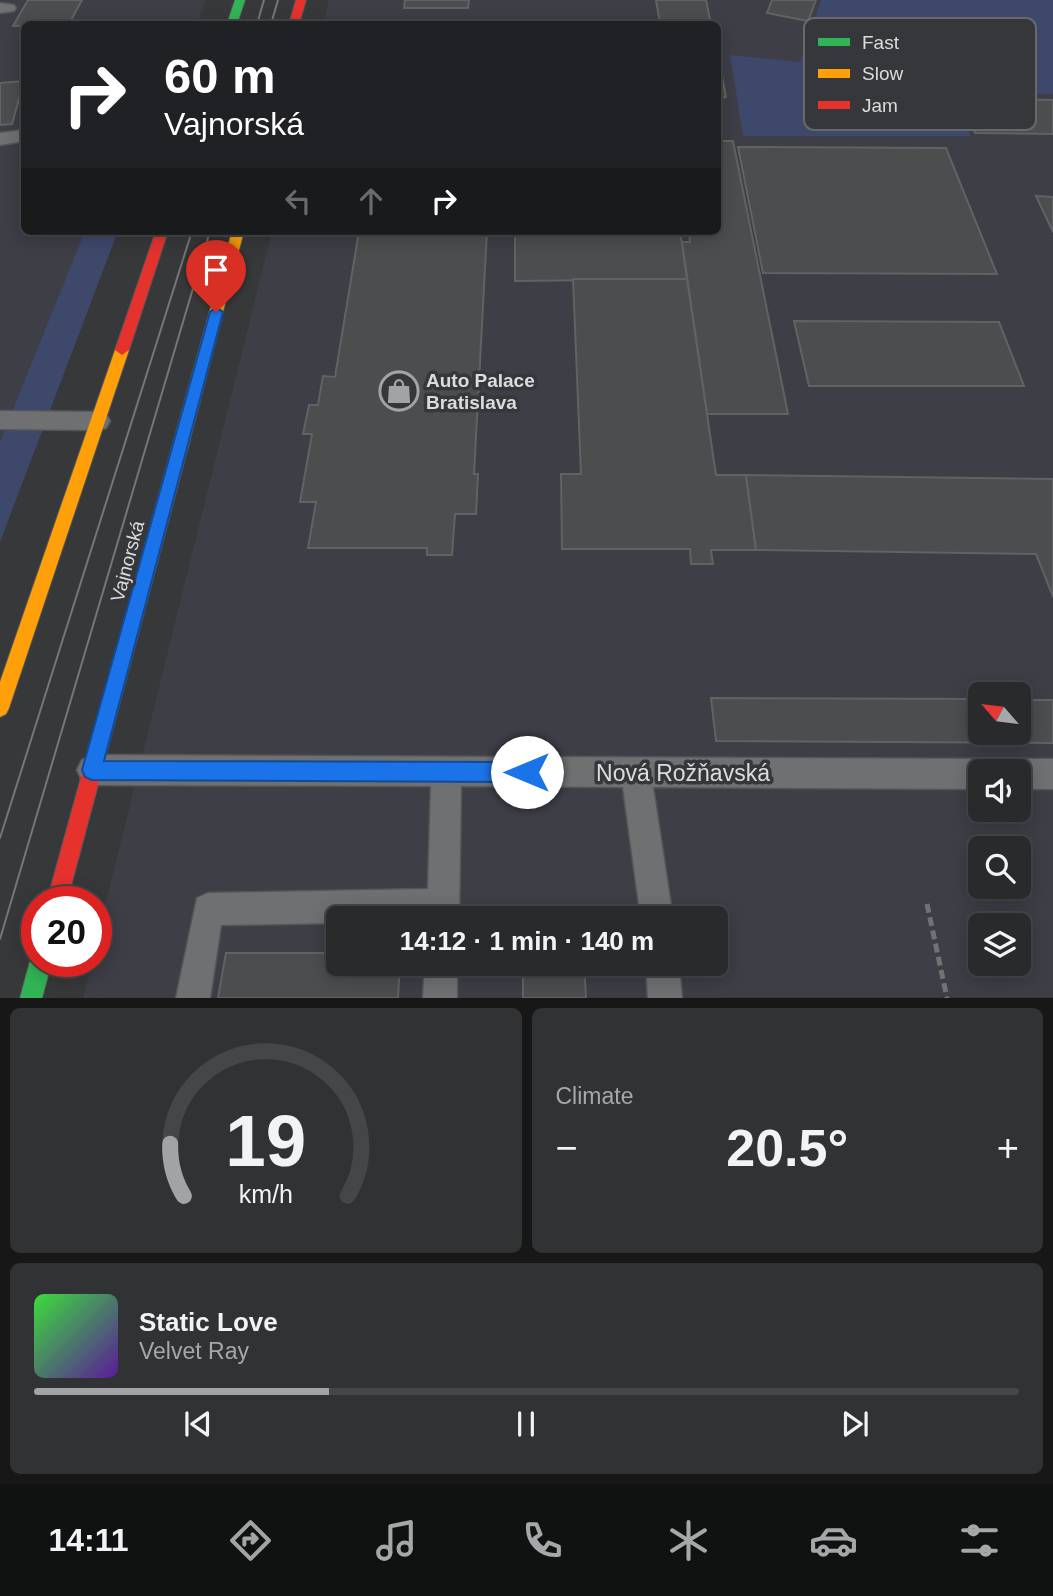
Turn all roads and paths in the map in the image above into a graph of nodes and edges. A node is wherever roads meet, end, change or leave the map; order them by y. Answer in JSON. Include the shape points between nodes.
{"nodes":[{"id":1,"x":240,"y":0,"type":"edge"},
{"id":2,"x":301,"y":0,"type":"edge"},
{"id":3,"x":233,"y":21,"type":"edge"},
{"id":4,"x":295,"y":21,"type":"edge"},
{"id":5,"x":21,"y":136,"type":"edge"},
{"id":6,"x":0,"y":139,"type":"edge"},
{"id":7,"x":161,"y":235,"type":"edge"},
{"id":8,"x":237,"y":235,"type":"edge"},
{"id":9,"x":0,"y":420,"type":"edge"},
{"id":10,"x":97,"y":421,"type":"junction"},
{"id":11,"x":0,"y":708,"type":"edge"},
{"id":12,"x":92,"y":770,"type":"junction"},
{"id":13,"x":446,"y":772,"type":"junction"},
{"id":14,"x":636,"y":772,"type":"junction"},
{"id":15,"x":968,"y":774,"type":"edge"},
{"id":16,"x":1031,"y":774,"type":"edge"},
{"id":17,"x":1053,"y":774,"type":"edge"},
{"id":18,"x":61,"y":886,"type":"edge"},
{"id":19,"x":927,"y":904,"type":"dead end"},
{"id":20,"x":443,"y":906,"type":"edge"},
{"id":21,"x":655,"y":906,"type":"edge"},
{"id":22,"x":326,"y":911,"type":"edge"},
{"id":23,"x":441,"y":976,"type":"edge"},
{"id":24,"x":663,"y":976,"type":"edge"},
{"id":25,"x":37,"y":977,"type":"edge"},
{"id":26,"x":31,"y":998,"type":"edge"},
{"id":27,"x":193,"y":998,"type":"edge"},
{"id":28,"x":440,"y":998,"type":"edge"},
{"id":29,"x":665,"y":998,"type":"edge"},
{"id":30,"x":947,"y":998,"type":"edge"}],
"edges":[{"from":1,"to":3,"type":"main road"},
{"from":2,"to":4,"type":"main road"},
{"from":5,"to":6,"type":"lane"},
{"from":7,"to":10,"type":"main road"},
{"from":8,"to":12,"type":"main road","name":"Vajnorská"},
{"from":9,"to":10,"type":"lane"},
{"from":10,"to":11,"type":"main road"},
{"from":12,"to":13,"type":"lane","name":"Nová Rožňavská"},
{"from":12,"to":18,"type":"main road","name":"Vajnorská"},
{"from":13,"to":14,"type":"lane","name":"Nová Rožňavská"},
{"from":13,"to":20,"type":"lane"},
{"from":14,"to":15,"type":"lane","name":"Nová Rožňavská"},
{"from":14,"to":21,"type":"lane"},
{"from":16,"to":17,"type":"lane"},
{"from":19,"to":30,"type":"path"},
{"from":22,"to":27,"type":"lane","via":[[208,909]]},
{"from":23,"to":28,"type":"lane"},
{"from":24,"to":29,"type":"lane"},
{"from":25,"to":26,"type":"main road"}]}
